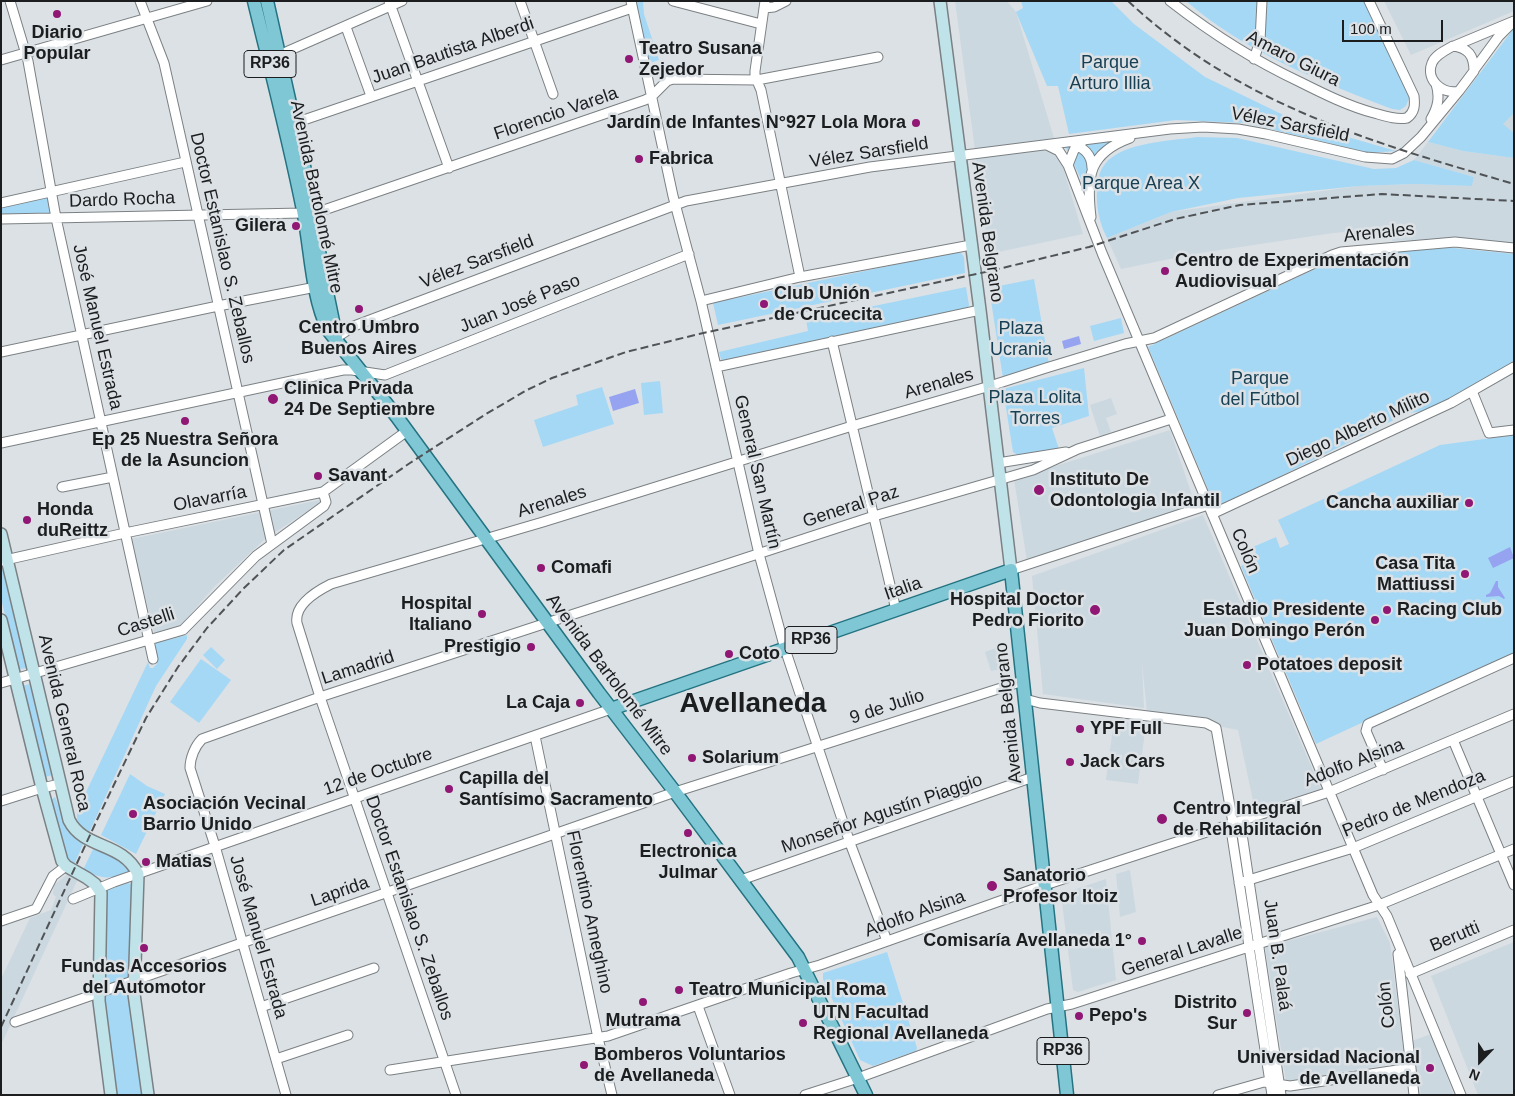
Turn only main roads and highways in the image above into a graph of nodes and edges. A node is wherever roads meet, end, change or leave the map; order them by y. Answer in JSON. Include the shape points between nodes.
{"nodes":[{"id":1,"x":254,"y":1,"type":"edge"},
{"id":2,"x":267,"y":1,"type":"edge"},
{"id":3,"x":940,"y":1,"type":"edge"},
{"id":4,"x":289,"y":125,"type":"junction"},
{"id":5,"x":308,"y":212,"type":"junction"},
{"id":6,"x":336,"y":338,"type":"junction"},
{"id":7,"x":1,"y":534,"type":"edge"},
{"id":8,"x":4,"y":560,"type":"edge"},
{"id":9,"x":1011,"y":570,"type":"junction"},
{"id":10,"x":1,"y":620,"type":"edge"},
{"id":11,"x":611,"y":708,"type":"junction"},
{"id":12,"x":111,"y":1095,"type":"edge"},
{"id":13,"x":148,"y":1095,"type":"edge"},
{"id":14,"x":866,"y":1095,"type":"edge"},
{"id":15,"x":1067,"y":1095,"type":"edge"}],
"edges":[{"from":1,"to":4,"type":"main road","name":"Avenida Bartolomé Mitre","number":"RP36"},
{"from":2,"to":4,"type":"main road","name":"Avenida Bartolomé Mitre","number":"RP36"},
{"from":3,"to":9,"type":"main road","name":"Avenida Belgrano"},
{"from":4,"to":5,"type":"main road","name":"Avenida Bartolomé Mitre","number":"RP36","via":[[306,176]]},
{"from":5,"to":6,"type":"main road","name":"Avenida Bartolomé Mitre","number":"RP36"},
{"from":5,"to":6,"type":"main road","name":"Avenida Bartolomé Mitre","number":"RP36","via":[[316,287],[324,320]]},
{"from":6,"to":11,"type":"main road","name":"Avenida Bartolomé Mitre","number":"RP36"},
{"from":7,"to":8,"type":"main road","name":"Avenida General Roca"},
{"from":8,"to":13,"type":"main road","name":"Avenida General Roca","via":[[69,820],[76,832],[125,856],[138,874],[134,981]]},
{"from":9,"to":11,"type":"main road","name":"Italia","number":"RP36"},
{"from":9,"to":15,"type":"main road","name":"Avenida Belgrano","number":"RP36"},
{"from":10,"to":12,"type":"main road","name":"Avenida General Roca","via":[[61,858],[66,866],[88,878],[99,889],[101,897],[99,992]]},
{"from":11,"to":14,"type":"main road","name":"Avenida Bartolomé Mitre","number":"RP36","via":[[798,957]]}]}
